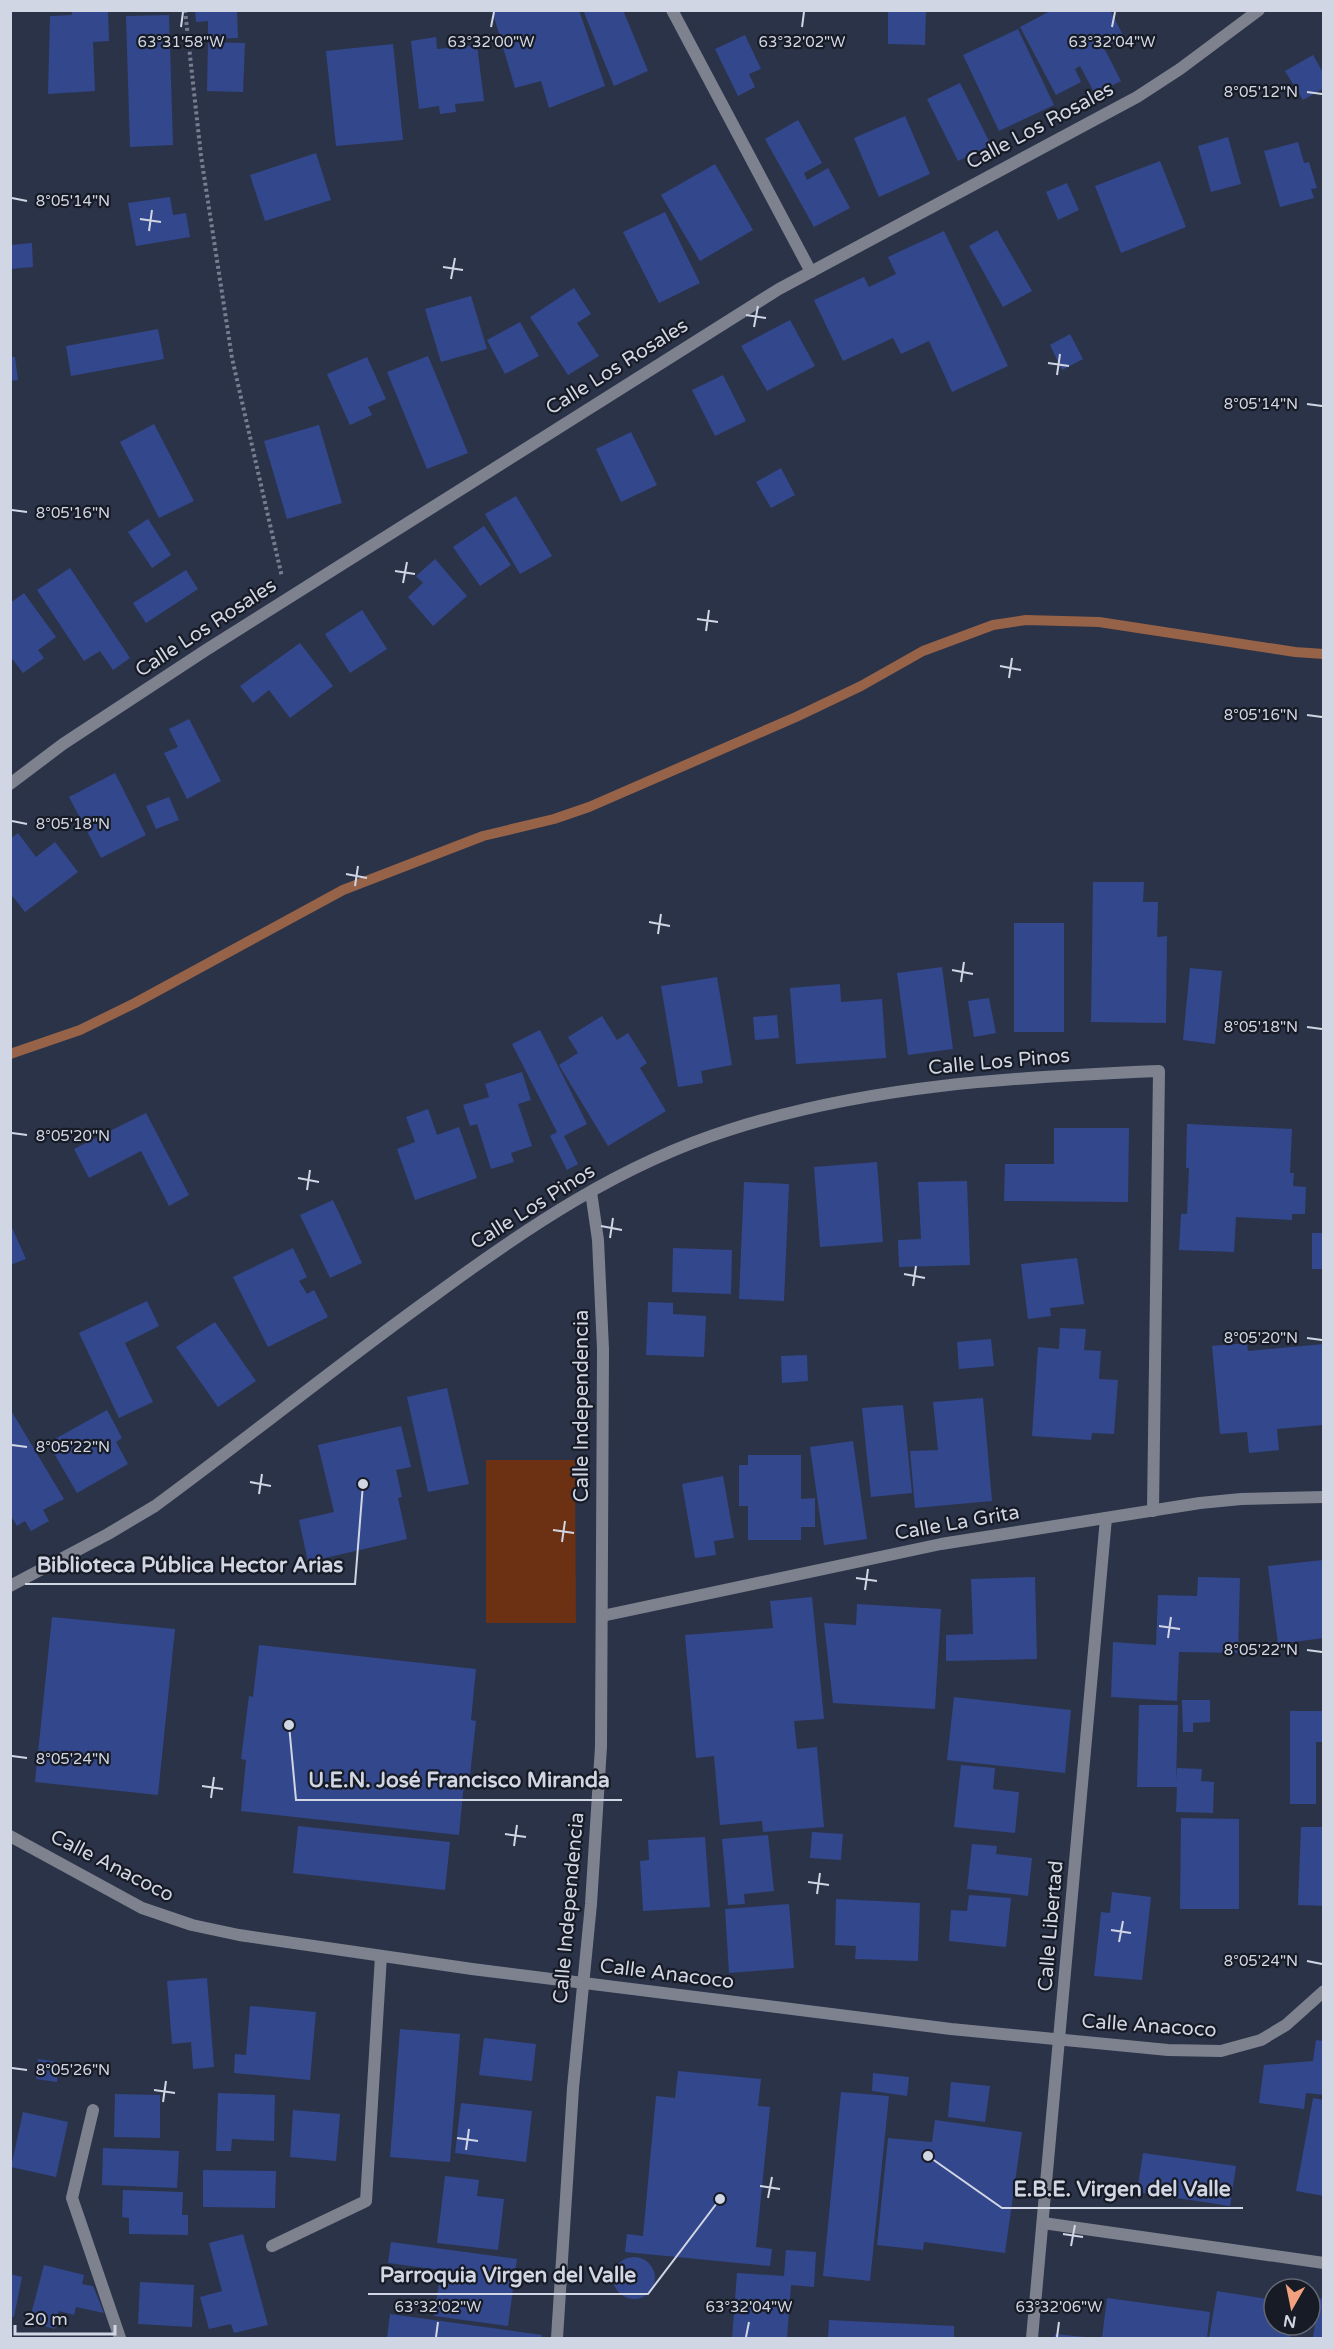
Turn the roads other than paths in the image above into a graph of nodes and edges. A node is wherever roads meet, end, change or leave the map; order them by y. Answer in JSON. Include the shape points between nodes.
{"nodes":[{"id":1,"x":672,"y":10,"type":"edge"},
{"id":2,"x":1259,"y":10,"type":"edge"},
{"id":3,"x":811,"y":272,"type":"junction"},
{"id":4,"x":10,"y":784,"type":"edge"},
{"id":5,"x":591,"y":1192,"type":"junction"},
{"id":6,"x":1323,"y":1497,"type":"edge"},
{"id":7,"x":1152,"y":1510,"type":"junction"},
{"id":8,"x":1106,"y":1518,"type":"junction"},
{"id":9,"x":10,"y":1586,"type":"edge"},
{"id":10,"x":602,"y":1616,"type":"junction"},
{"id":11,"x":10,"y":1836,"type":"edge"},
{"id":12,"x":381,"y":1956,"type":"junction"},
{"id":13,"x":584,"y":1983,"type":"junction"},
{"id":14,"x":1323,"y":1991,"type":"edge"},
{"id":15,"x":1060,"y":2040,"type":"junction"},
{"id":16,"x":93,"y":2110,"type":"dead end"},
{"id":17,"x":1043,"y":2223,"type":"junction"},
{"id":18,"x":272,"y":2246,"type":"dead end"},
{"id":19,"x":1323,"y":2263,"type":"edge"},
{"id":20,"x":120,"y":2338,"type":"edge"},
{"id":21,"x":557,"y":2338,"type":"edge"},
{"id":22,"x":1032,"y":2338,"type":"edge"}],
"edges":[{"from":1,"to":3,"type":"street"},
{"from":2,"to":3,"type":"street","name":"Calle Los Rosales","via":[[1137,97]]},
{"from":3,"to":4,"type":"street","name":"Calle Los Rosales","via":[[503,461],[63,744]]},
{"from":5,"to":7,"type":"street","name":"Calle Los Pinos","via":[[642,1164],[727,1130],[833,1101],[970,1083],[1160,1071]]},
{"from":5,"to":9,"type":"street","name":"Calle Los Pinos","via":[[551,1214],[460,1276],[155,1506]]},
{"from":5,"to":10,"type":"street","name":"Calle Independencia","via":[[598,1240],[603,1349]]},
{"from":6,"to":7,"type":"street","name":"Calle La Grita","via":[[1241,1499]]},
{"from":7,"to":8,"type":"street","name":"Calle La Grita"},
{"from":8,"to":10,"type":"street","name":"Calle La Grita","via":[[940,1544]]},
{"from":8,"to":15,"type":"street","name":"Calle Libertad"},
{"from":10,"to":13,"type":"street","name":"Calle Independencia","via":[[601,1747]]},
{"from":11,"to":12,"type":"street","name":"Calle Anacoco","via":[[142,1908],[192,1925]]},
{"from":12,"to":13,"type":"street","name":"Calle Anacoco"},
{"from":12,"to":18,"type":"street","via":[[366,2201]]},
{"from":13,"to":15,"type":"street","name":"Calle Anacoco"},
{"from":13,"to":21,"type":"street","name":"Calle Independencia","via":[[573,2088]]},
{"from":14,"to":15,"type":"street","name":"Calle Anacoco","via":[[1286,2025],[1261,2040],[1221,2051]]},
{"from":15,"to":17,"type":"street","name":"Calle Libertad"},
{"from":16,"to":20,"type":"street","via":[[72,2198]]},
{"from":17,"to":19,"type":"street"},
{"from":17,"to":22,"type":"street","name":"Calle Libertad"}]}
